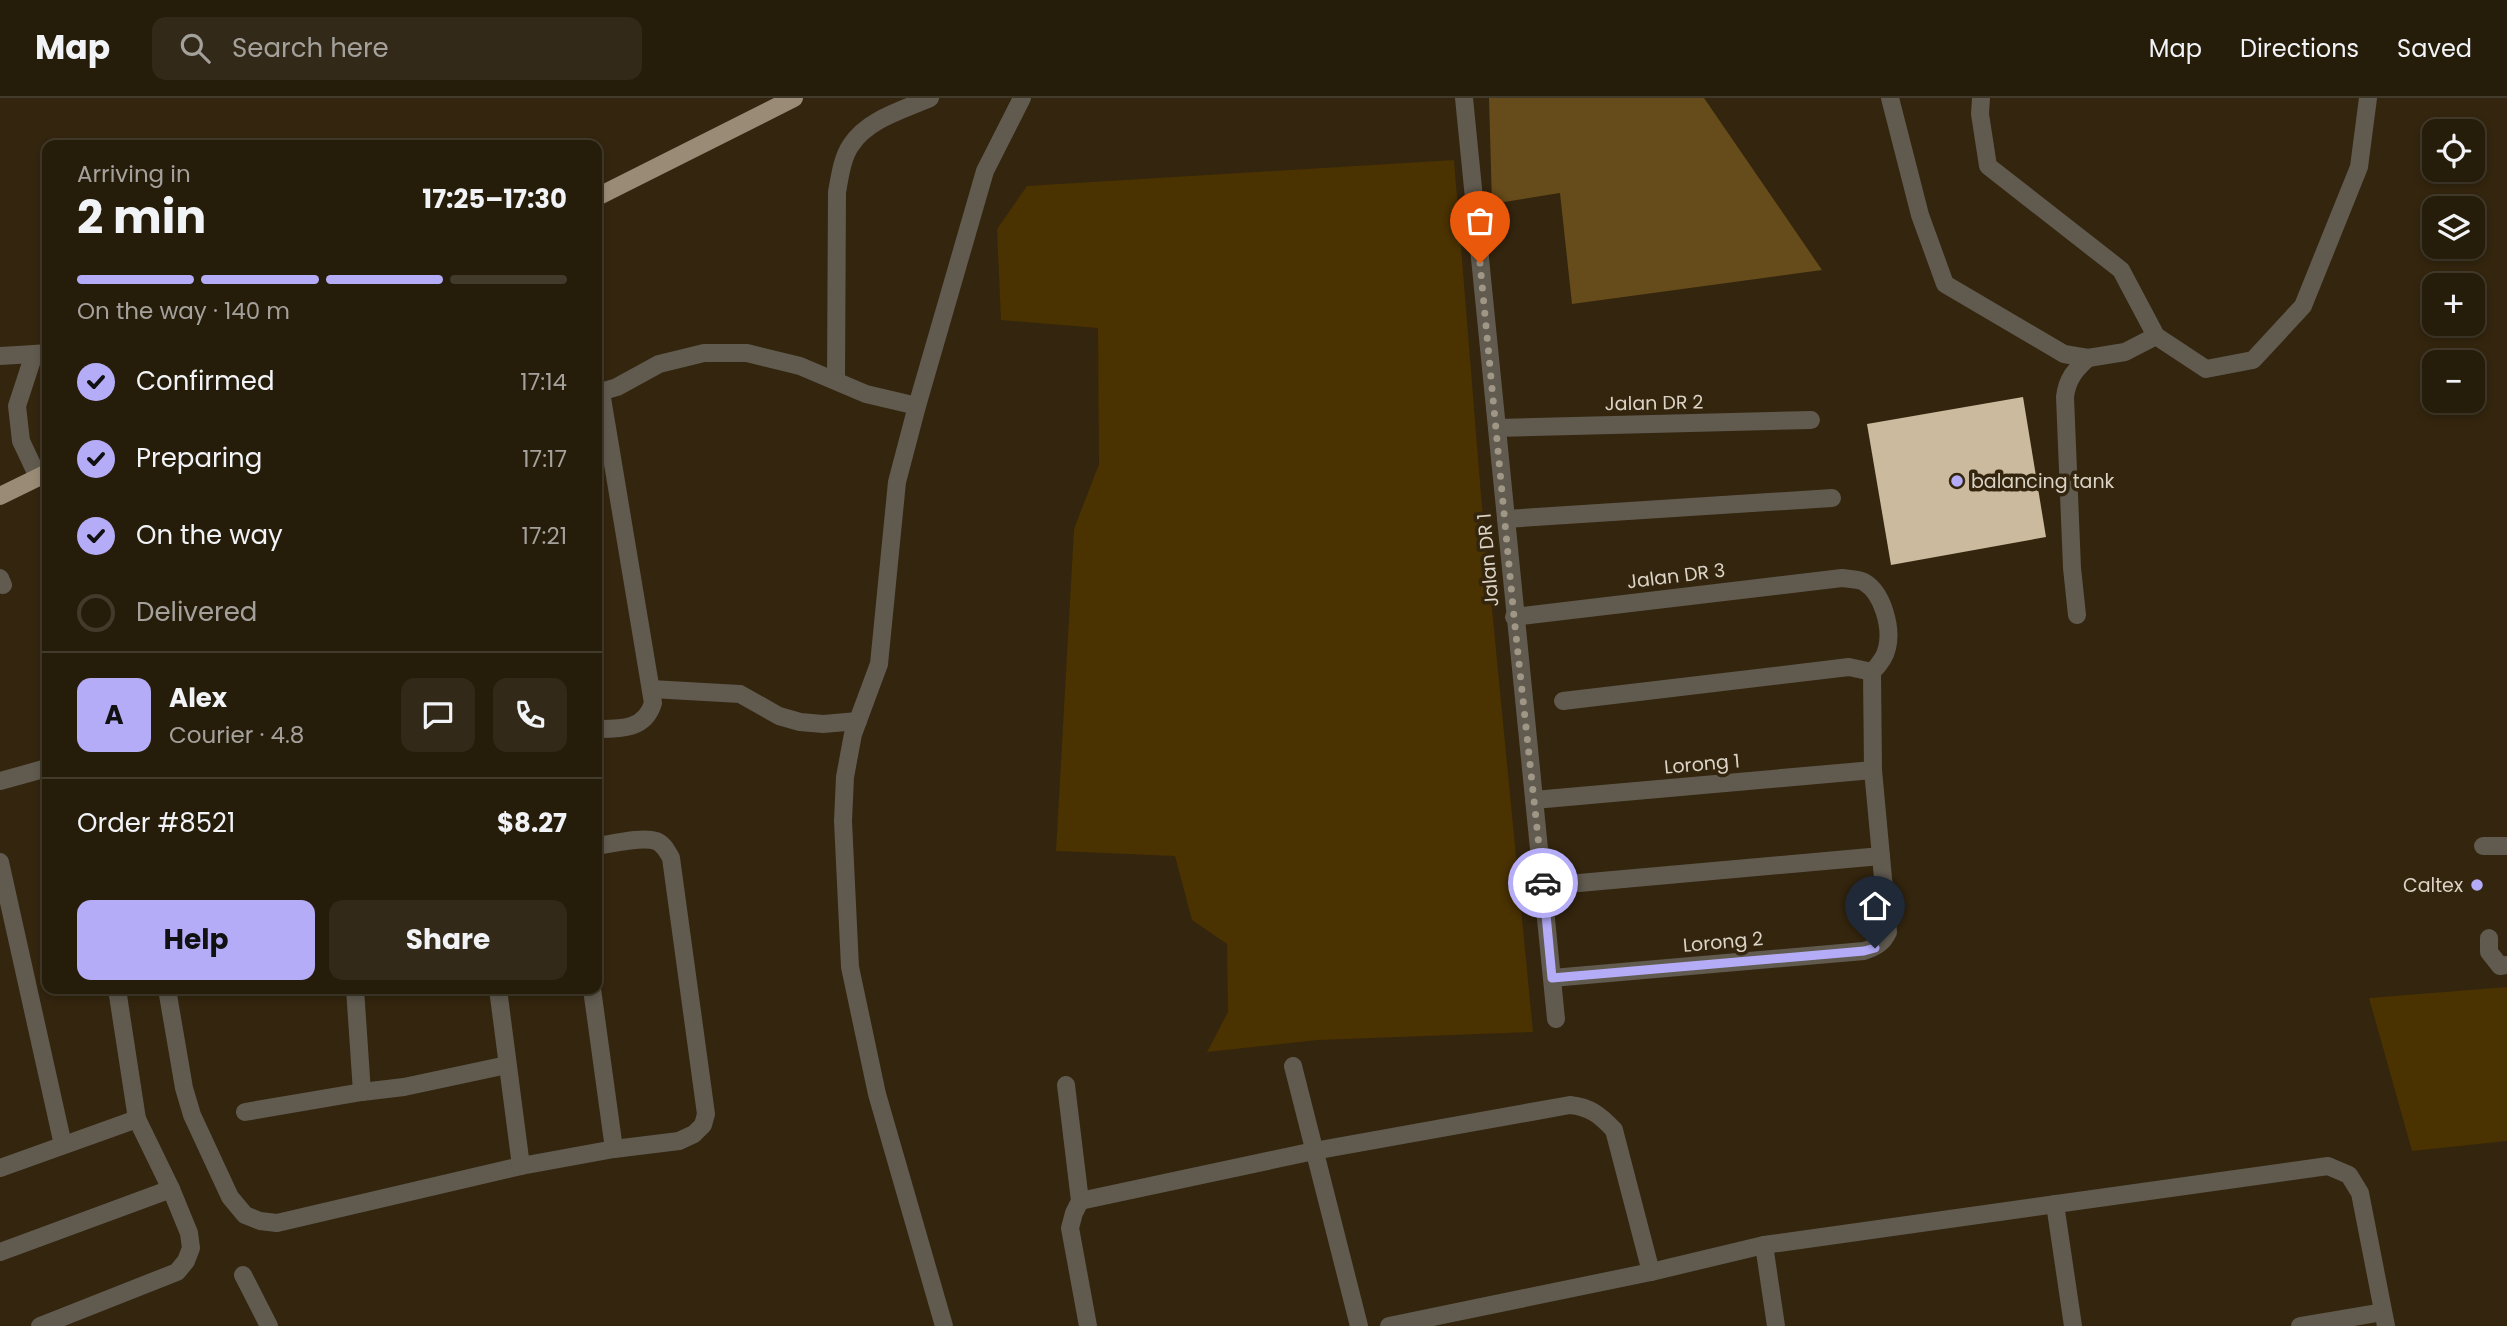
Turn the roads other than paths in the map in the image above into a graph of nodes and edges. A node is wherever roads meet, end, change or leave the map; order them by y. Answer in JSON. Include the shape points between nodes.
{"nodes":[{"id":1,"x":794,"y":98,"type":"edge"},
{"id":2,"x":930,"y":98,"type":"edge"},
{"id":3,"x":1022,"y":98,"type":"edge"},
{"id":4,"x":1464,"y":98,"type":"edge"},
{"id":5,"x":1890,"y":98,"type":"edge"},
{"id":6,"x":1981,"y":98,"type":"edge"},
{"id":7,"x":2368,"y":98,"type":"edge"},
{"id":8,"x":602,"y":194,"type":"edge"},
{"id":9,"x":2156,"y":336,"type":"junction"},
{"id":10,"x":41,"y":354,"type":"edge"},
{"id":11,"x":0,"y":356,"type":"edge"},
{"id":12,"x":2088,"y":358,"type":"junction"},
{"id":13,"x":836,"y":380,"type":"junction"},
{"id":14,"x":602,"y":391,"type":"edge"},
{"id":15,"x":916,"y":406,"type":"junction"},
{"id":16,"x":602,"y":409,"type":"edge"},
{"id":17,"x":1811,"y":420,"type":"dead end"},
{"id":18,"x":1497,"y":428,"type":"junction"},
{"id":19,"x":42,"y":473,"type":"edge"},
{"id":20,"x":42,"y":475,"type":"edge"},
{"id":21,"x":0,"y":496,"type":"edge"},
{"id":22,"x":1832,"y":498,"type":"dead end"},
{"id":23,"x":1506,"y":519,"type":"junction"},
{"id":24,"x":2077,"y":615,"type":"dead end"},
{"id":25,"x":1514,"y":617,"type":"junction"},
{"id":26,"x":1872,"y":671,"type":"junction"},
{"id":27,"x":651,"y":688,"type":"junction"},
{"id":28,"x":1563,"y":701,"type":"dead end"},
{"id":29,"x":858,"y":721,"type":"junction"},
{"id":30,"x":602,"y":729,"type":"edge"},
{"id":31,"x":42,"y":769,"type":"edge"},
{"id":32,"x":1874,"y":770,"type":"junction"},
{"id":33,"x":0,"y":781,"type":"edge"},
{"id":34,"x":1534,"y":800,"type":"junction"},
{"id":35,"x":602,"y":845,"type":"edge"},
{"id":36,"x":2483,"y":846,"type":"dead end"},
{"id":37,"x":2507,"y":846,"type":"edge"},
{"id":38,"x":1881,"y":856,"type":"junction"},
{"id":39,"x":0,"y":862,"type":"edge"},
{"id":40,"x":1579,"y":883,"type":"dead end"},
{"id":41,"x":2489,"y":938,"type":"dead end"},
{"id":42,"x":2507,"y":965,"type":"edge"},
{"id":43,"x":1552,"y":978,"type":"junction"},
{"id":44,"x":118,"y":994,"type":"edge"},
{"id":45,"x":168,"y":994,"type":"edge"},
{"id":46,"x":355,"y":994,"type":"edge"},
{"id":47,"x":499,"y":994,"type":"edge"},
{"id":48,"x":593,"y":994,"type":"edge"},
{"id":49,"x":1556,"y":1019,"type":"dead end"},
{"id":50,"x":508,"y":1065,"type":"junction"},
{"id":51,"x":1293,"y":1066,"type":"dead end"},
{"id":52,"x":1066,"y":1085,"type":"dead end"},
{"id":53,"x":362,"y":1092,"type":"junction"},
{"id":54,"x":245,"y":1112,"type":"dead end"},
{"id":55,"x":137,"y":1119,"type":"junction"},
{"id":56,"x":63,"y":1145,"type":"junction"},
{"id":57,"x":614,"y":1149,"type":"junction"},
{"id":58,"x":1314,"y":1151,"type":"junction"},
{"id":59,"x":521,"y":1166,"type":"junction"},
{"id":60,"x":0,"y":1168,"type":"edge"},
{"id":61,"x":171,"y":1189,"type":"junction"},
{"id":62,"x":1080,"y":1201,"type":"junction"},
{"id":63,"x":2055,"y":1204,"type":"junction"},
{"id":64,"x":1764,"y":1245,"type":"junction"},
{"id":65,"x":0,"y":1252,"type":"edge"},
{"id":66,"x":1651,"y":1272,"type":"junction"},
{"id":67,"x":243,"y":1275,"type":"dead end"},
{"id":68,"x":2385,"y":1319,"type":"edge"},
{"id":69,"x":40,"y":1326,"type":"edge"},
{"id":70,"x":269,"y":1326,"type":"edge"},
{"id":71,"x":944,"y":1326,"type":"edge"},
{"id":72,"x":1088,"y":1326,"type":"edge"},
{"id":73,"x":1359,"y":1326,"type":"edge"},
{"id":74,"x":1389,"y":1326,"type":"edge"},
{"id":75,"x":1776,"y":1326,"type":"edge"},
{"id":76,"x":2073,"y":1326,"type":"edge"},
{"id":77,"x":2300,"y":1326,"type":"edge"}],
"edges":[{"from":1,"to":8,"type":"main road"},
{"from":2,"to":13,"type":"street","via":[[863,132],[850,146],[843,165],[837,191]]},
{"from":3,"to":15,"type":"street","via":[[985,171]]},
{"from":4,"to":18,"type":"street","name":"Jalan DR 1"},
{"from":5,"to":12,"type":"street","via":[[1920,215],[1945,284],[2064,354]]},
{"from":6,"to":9,"type":"street","via":[[1988,166],[2121,270]]},
{"from":7,"to":9,"type":"street","via":[[2359,167],[2304,306],[2253,360],[2206,369]]},
{"from":9,"to":12,"type":"street","via":[[2125,352]]},
{"from":10,"to":11,"type":"street"},
{"from":10,"to":19,"type":"street","via":[[17,407],[21,441]]},
{"from":12,"to":24,"type":"street","via":[[2074,371],[2065,397]]},
{"from":13,"to":14,"type":"street","via":[[747,353],[704,353],[659,364]]},
{"from":13,"to":15,"type":"street","via":[[866,394]]},
{"from":15,"to":29,"type":"street","via":[[897,482],[879,664]]},
{"from":16,"to":27,"type":"street"},
{"from":17,"to":18,"type":"street","name":"Jalan DR 2"},
{"from":18,"to":23,"type":"street","name":"Jalan DR 1"},
{"from":20,"to":21,"type":"main road"},
{"from":22,"to":23,"type":"street"},
{"from":23,"to":25,"type":"street","name":"Jalan DR 1"},
{"from":25,"to":26,"type":"street","name":"Jalan DR 3","via":[[1842,578],[1864,581],[1884,609],[1888,647]]},
{"from":25,"to":34,"type":"street","name":"Jalan DR 1"},
{"from":26,"to":28,"type":"street","via":[[1849,667]]},
{"from":26,"to":32,"type":"street"},
{"from":27,"to":29,"type":"street","via":[[740,694],[800,722]]},
{"from":27,"to":30,"type":"street","via":[[650,714],[641,722]]},
{"from":29,"to":71,"type":"street","via":[[845,777],[843,821],[850,967],[877,1094]]},
{"from":31,"to":33,"type":"street"},
{"from":32,"to":34,"type":"street","name":"Lorong 1"},
{"from":32,"to":38,"type":"street"},
{"from":34,"to":43,"type":"street","name":"Jalan DR 1"},
{"from":35,"to":57,"type":"street","via":[[657,841],[671,858],[706,1114],[703,1125],[679,1141]]},
{"from":36,"to":37,"type":"street"},
{"from":38,"to":40,"type":"street"},
{"from":38,"to":43,"type":"street","name":"Lorong 2","via":[[1888,932],[1875,948]]},
{"from":39,"to":56,"type":"street"},
{"from":41,"to":42,"type":"street","via":[[2489,952],[2500,966]]},
{"from":43,"to":49,"type":"street","name":"Jalan DR 1"},
{"from":44,"to":55,"type":"street"},
{"from":45,"to":59,"type":"street","via":[[192,1115],[230,1197],[245,1214],[277,1223]]},
{"from":46,"to":53,"type":"street"},
{"from":47,"to":50,"type":"street"},
{"from":48,"to":57,"type":"street"},
{"from":50,"to":53,"type":"street"},
{"from":50,"to":59,"type":"street"},
{"from":51,"to":58,"type":"street"},
{"from":52,"to":62,"type":"street"},
{"from":53,"to":54,"type":"street"},
{"from":55,"to":56,"type":"street"},
{"from":55,"to":61,"type":"street"},
{"from":56,"to":60,"type":"street"},
{"from":57,"to":59,"type":"street"},
{"from":58,"to":62,"type":"street"},
{"from":58,"to":66,"type":"street","via":[[1570,1105],[1586,1107],[1614,1130]]},
{"from":58,"to":73,"type":"street"},
{"from":61,"to":65,"type":"street"},
{"from":61,"to":69,"type":"street","via":[[191,1248],[177,1272]]},
{"from":62,"to":72,"type":"street","via":[[1070,1228]]},
{"from":63,"to":64,"type":"street"},
{"from":63,"to":68,"type":"street","via":[[2328,1166],[2349,1175],[2360,1193]]},
{"from":63,"to":76,"type":"street"},
{"from":64,"to":66,"type":"street"},
{"from":64,"to":75,"type":"street"},
{"from":66,"to":74,"type":"street"},
{"from":67,"to":70,"type":"street"},
{"from":68,"to":77,"type":"street"}]}
